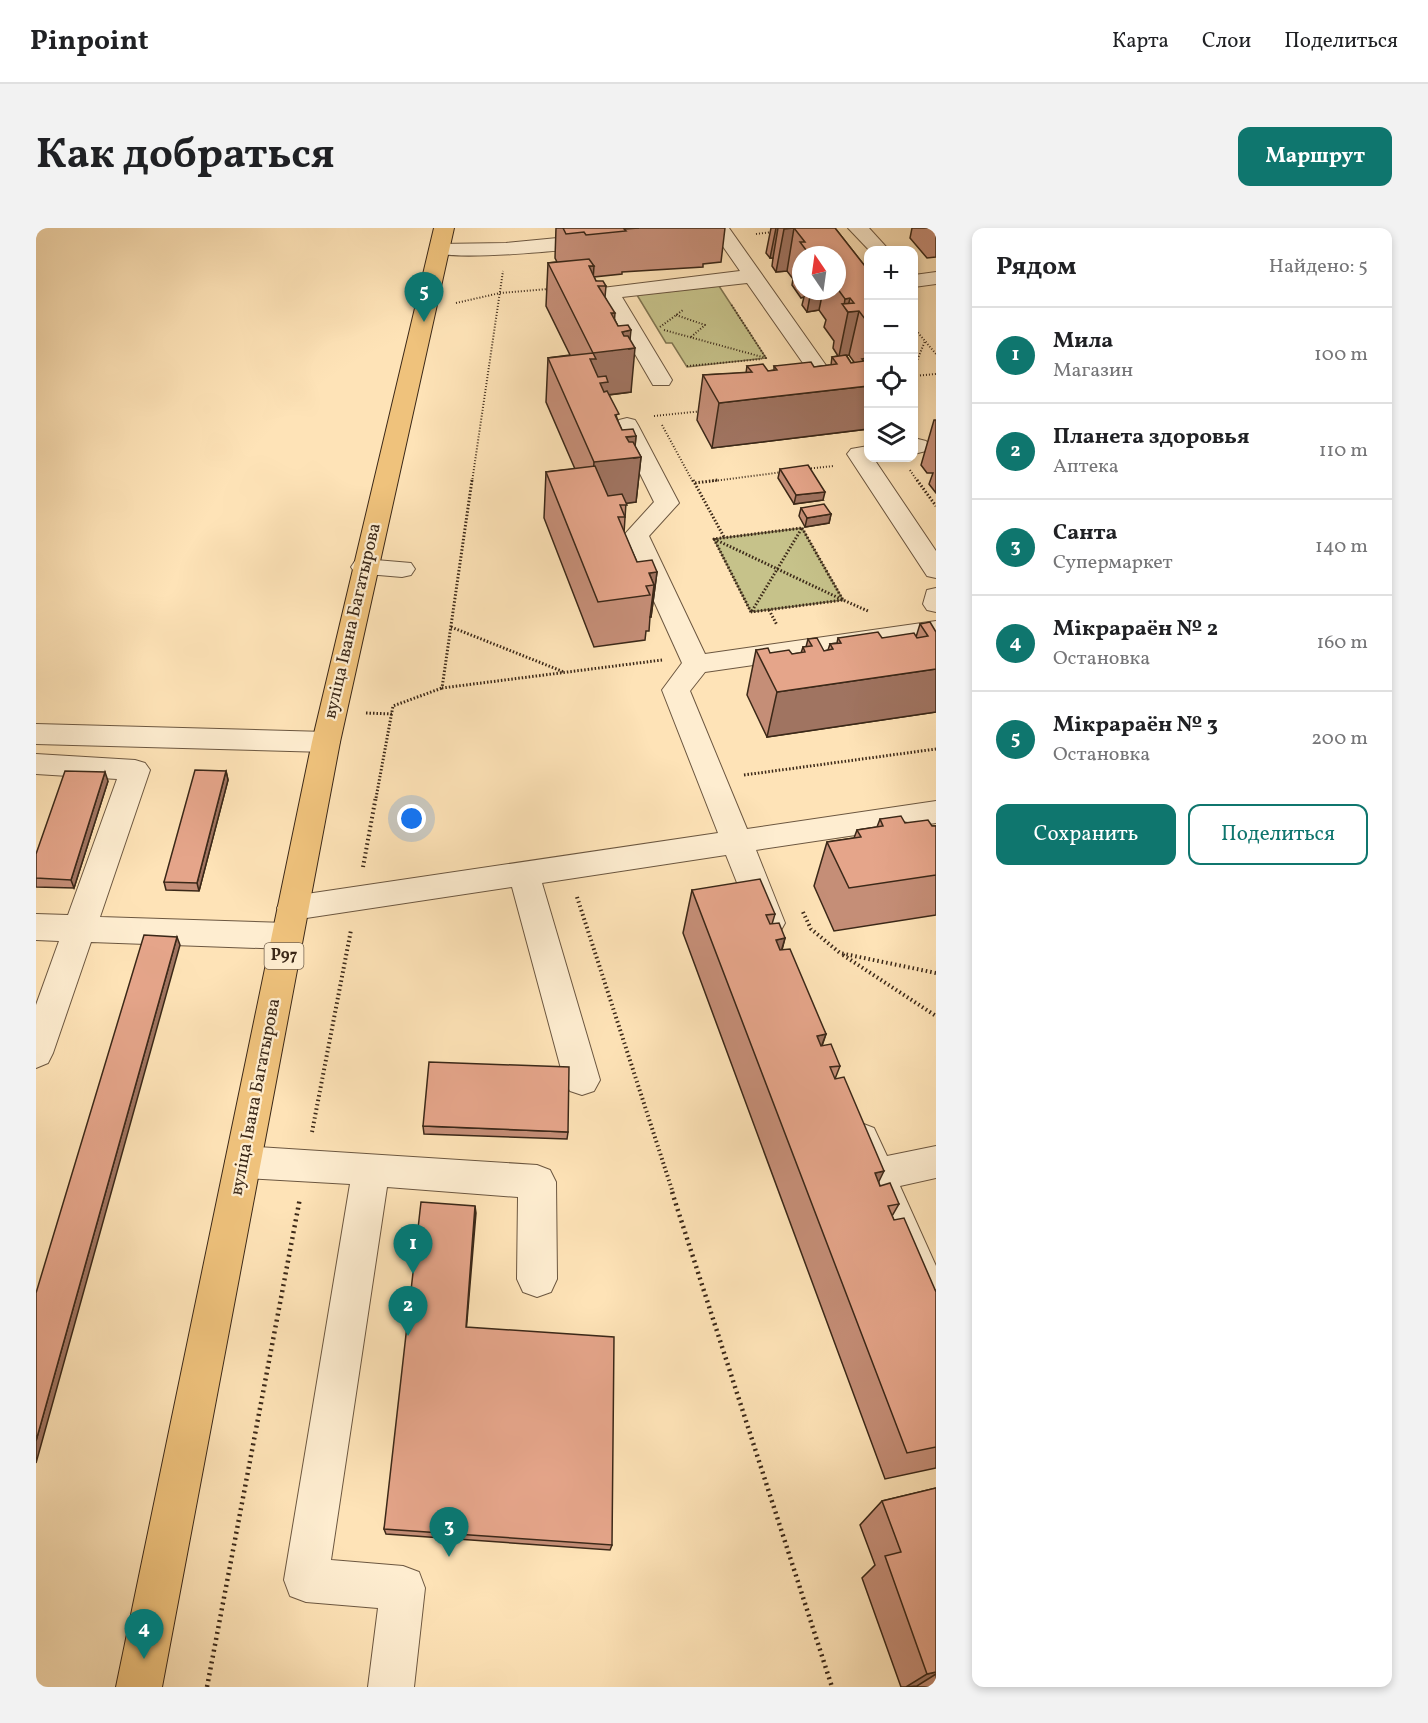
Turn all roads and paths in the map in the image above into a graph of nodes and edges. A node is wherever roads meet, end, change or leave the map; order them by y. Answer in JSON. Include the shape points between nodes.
{"nodes":[{"id":1,"x":720,"y":228,"type":"edge"},
{"id":2,"x":727,"y":228,"type":"edge"},
{"id":3,"x":866,"y":228,"type":"edge"},
{"id":4,"x":665,"y":234,"type":"dead end"},
{"id":5,"x":621,"y":238,"type":"dead end"},
{"id":6,"x":442,"y":239,"type":"edge"},
{"id":7,"x":877,"y":246,"type":"edge"},
{"id":8,"x":503,"y":270,"type":"dead end"},
{"id":9,"x":753,"y":276,"type":"junction"},
{"id":10,"x":936,"y":278,"type":"edge"},
{"id":11,"x":918,"y":280,"type":"edge"},
{"id":12,"x":554,"y":288,"type":"edge"},
{"id":13,"x":500,"y":293,"type":"junction"},
{"id":14,"x":725,"y":295,"type":"dead end"},
{"id":15,"x":453,"y":303,"type":"dead end"},
{"id":16,"x":685,"y":309,"type":"dead end"},
{"id":17,"x":676,"y":315,"type":"junction"},
{"id":18,"x":657,"y":328,"type":"junction"},
{"id":19,"x":918,"y":333,"type":"edge"},
{"id":20,"x":662,"y":336,"type":"dead end"},
{"id":21,"x":690,"y":337,"type":"junction"},
{"id":22,"x":925,"y":341,"type":"junction"},
{"id":23,"x":936,"y":354,"type":"edge"},
{"id":24,"x":766,"y":358,"type":"junction"},
{"id":25,"x":918,"y":358,"type":"edge"},
{"id":26,"x":682,"y":359,"type":"dead end"},
{"id":27,"x":936,"y":374,"type":"edge"},
{"id":28,"x":918,"y":376,"type":"edge"},
{"id":29,"x":661,"y":380,"type":"dead end"},
{"id":30,"x":780,"y":387,"type":"edge"},
{"id":31,"x":652,"y":408,"type":"dead end"},
{"id":32,"x":704,"y":411,"type":"dead end"},
{"id":33,"x":657,"y":416,"type":"junction"},
{"id":34,"x":636,"y":421,"type":"joint"},
{"id":35,"x":864,"y":457,"type":"edge"},
{"id":36,"x":869,"y":462,"type":"edge"},
{"id":37,"x":904,"y":462,"type":"edge"},
{"id":38,"x":797,"y":470,"type":"edge"},
{"id":39,"x":785,"y":472,"type":"edge"},
{"id":40,"x":695,"y":483,"type":"junction"},
{"id":41,"x":936,"y":506,"type":"edge"},
{"id":42,"x":802,"y":528,"type":"junction"},
{"id":43,"x":724,"y":537,"type":"junction"},
{"id":44,"x":714,"y":538,"type":"junction"},
{"id":45,"x":364,"y":567,"type":"junction"},
{"id":46,"x":402,"y":569,"type":"dead end"},
{"id":47,"x":777,"y":569,"type":"junction"},
{"id":48,"x":936,"y":570,"type":"edge"},
{"id":49,"x":936,"y":596,"type":"edge"},
{"id":50,"x":843,"y":600,"type":"junction"},
{"id":51,"x":936,"y":604,"type":"edge"},
{"id":52,"x":769,"y":610,"type":"junction"},
{"id":53,"x":751,"y":612,"type":"junction"},
{"id":54,"x":875,"y":614,"type":"dead end"},
{"id":55,"x":451,"y":627,"type":"junction"},
{"id":56,"x":778,"y":628,"type":"dead end"},
{"id":57,"x":936,"y":630,"type":"edge"},
{"id":58,"x":681,"y":662,"type":"junction"},
{"id":59,"x":564,"y":672,"type":"junction"},
{"id":60,"x":442,"y":688,"type":"junction"},
{"id":61,"x":36,"y":734,"type":"edge"},
{"id":62,"x":326,"y":742,"type":"junction"},
{"id":63,"x":936,"y":749,"type":"edge"},
{"id":64,"x":36,"y":764,"type":"edge"},
{"id":65,"x":739,"y":765,"type":"dead end"},
{"id":66,"x":743,"y":775,"type":"junction"},
{"id":67,"x":936,"y":812,"type":"edge"},
{"id":68,"x":753,"y":839,"type":"junction"},
{"id":69,"x":362,"y":870,"type":"dead end"},
{"id":70,"x":527,"y":884,"type":"junction"},
{"id":71,"x":802,"y":909,"type":"dead end"},
{"id":72,"x":352,"y":921,"type":"dead end"},
{"id":73,"x":290,"y":922,"type":"junction"},
{"id":74,"x":36,"y":927,"type":"edge"},
{"id":75,"x":80,"y":928,"type":"junction"},
{"id":76,"x":778,"y":947,"type":"edge"},
{"id":77,"x":840,"y":953,"type":"junction"},
{"id":78,"x":936,"y":973,"type":"edge"},
{"id":79,"x":936,"y":1016,"type":"edge"},
{"id":80,"x":36,"y":1053,"type":"edge"},
{"id":81,"x":582,"y":1080,"type":"dead end"},
{"id":82,"x":850,"y":1113,"type":"edge"},
{"id":83,"x":313,"y":1130,"type":"dead end"},
{"id":84,"x":243,"y":1162,"type":"junction"},
{"id":85,"x":936,"y":1162,"type":"edge"},
{"id":86,"x":371,"y":1169,"type":"junction"},
{"id":87,"x":877,"y":1174,"type":"junction"},
{"id":88,"x":300,"y":1200,"type":"dead end"},
{"id":89,"x":537,"y":1279,"type":"dead end"},
{"id":90,"x":936,"y":1311,"type":"edge"},
{"id":91,"x":139,"y":1687,"type":"edge"},
{"id":92,"x":207,"y":1687,"type":"edge"},
{"id":93,"x":391,"y":1687,"type":"edge"},
{"id":94,"x":832,"y":1687,"type":"edge"}],
"edges":[{"from":1,"to":2,"type":"lane"},
{"from":1,"to":4,"type":"lane"},
{"from":1,"to":9,"type":"lane"},
{"from":3,"to":7,"type":"lane"},
{"from":5,"to":6,"type":"lane","via":[[506,249]]},
{"from":6,"to":45,"type":"main road","name":"вуліца Івана Багатырова","number":"Р97"},
{"from":8,"to":13,"type":"path"},
{"from":9,"to":29,"type":"lane","via":[[609,292]]},
{"from":9,"to":30,"type":"lane","via":[[826,381]]},
{"from":10,"to":11,"type":"lane"},
{"from":12,"to":13,"type":"path"},
{"from":13,"to":15,"type":"path"},
{"from":13,"to":55,"type":"path"},
{"from":14,"to":24,"type":"path"},
{"from":16,"to":17,"type":"path"},
{"from":17,"to":18,"type":"path"},
{"from":17,"to":21,"type":"path","via":[[705,325]]},
{"from":18,"to":20,"type":"path"},
{"from":18,"to":21,"type":"path"},
{"from":19,"to":22,"type":"path"},
{"from":21,"to":24,"type":"path"},
{"from":22,"to":23,"type":"path"},
{"from":22,"to":25,"type":"path"},
{"from":24,"to":26,"type":"path","via":[[687,367]]},
{"from":27,"to":28,"type":"path"},
{"from":31,"to":33,"type":"path"},
{"from":32,"to":33,"type":"path"},
{"from":33,"to":34,"type":"path"},
{"from":33,"to":40,"type":"path"},
{"from":34,"to":58,"type":"lane","via":[[667,503],[636,535]]},
{"from":35,"to":38,"type":"path"},
{"from":36,"to":48,"type":"lane"},
{"from":37,"to":41,"type":"path"},
{"from":39,"to":40,"type":"path"},
{"from":40,"to":43,"type":"path"},
{"from":42,"to":43,"type":"path"},
{"from":42,"to":47,"type":"path"},
{"from":42,"to":50,"type":"path"},
{"from":43,"to":44,"type":"path"},
{"from":44,"to":47,"type":"path"},
{"from":44,"to":53,"type":"path"},
{"from":45,"to":46,"type":"lane"},
{"from":45,"to":62,"type":"main road","name":"вуліца Івана Багатырова","number":"Р97"},
{"from":47,"to":50,"type":"path"},
{"from":47,"to":53,"type":"path"},
{"from":49,"to":51,"type":"lane"},
{"from":50,"to":52,"type":"path"},
{"from":50,"to":54,"type":"path"},
{"from":52,"to":53,"type":"path"},
{"from":52,"to":56,"type":"path"},
{"from":55,"to":59,"type":"path"},
{"from":55,"to":60,"type":"path"},
{"from":57,"to":58,"type":"lane"},
{"from":58,"to":59,"type":"path"},
{"from":58,"to":68,"type":"lane","via":[[676,690]]},
{"from":59,"to":60,"type":"path"},
{"from":60,"to":69,"type":"path","via":[[393,706]]},
{"from":61,"to":62,"type":"lane"},
{"from":62,"to":73,"type":"main road","name":"вуліца Івана Багатырова","number":"Р97"},
{"from":63,"to":66,"type":"path"},
{"from":64,"to":75,"type":"lane","via":[[135,770]]},
{"from":65,"to":66,"type":"path"},
{"from":66,"to":68,"type":"path"},
{"from":67,"to":68,"type":"lane"},
{"from":68,"to":70,"type":"lane"},
{"from":68,"to":76,"type":"lane"},
{"from":70,"to":73,"type":"lane"},
{"from":70,"to":81,"type":"lane"},
{"from":70,"to":94,"type":"path","via":[[574,887]]},
{"from":71,"to":77,"type":"path","via":[[811,929]]},
{"from":72,"to":83,"type":"path"},
{"from":73,"to":75,"type":"lane"},
{"from":73,"to":84,"type":"main road","name":"вуліца Івана Багатырова","number":"Р97"},
{"from":74,"to":75,"type":"lane"},
{"from":75,"to":80,"type":"lane"},
{"from":77,"to":78,"type":"path"},
{"from":77,"to":79,"type":"path"},
{"from":82,"to":87,"type":"lane"},
{"from":84,"to":86,"type":"lane"},
{"from":84,"to":91,"type":"main road","name":"вуліца Івана Багатырова","number":"Р97"},
{"from":85,"to":87,"type":"lane"},
{"from":86,"to":89,"type":"lane","via":[[537,1182]]},
{"from":86,"to":93,"type":"lane","via":[[306,1580],[403,1588]]},
{"from":87,"to":90,"type":"lane"},
{"from":88,"to":92,"type":"path"}]}
